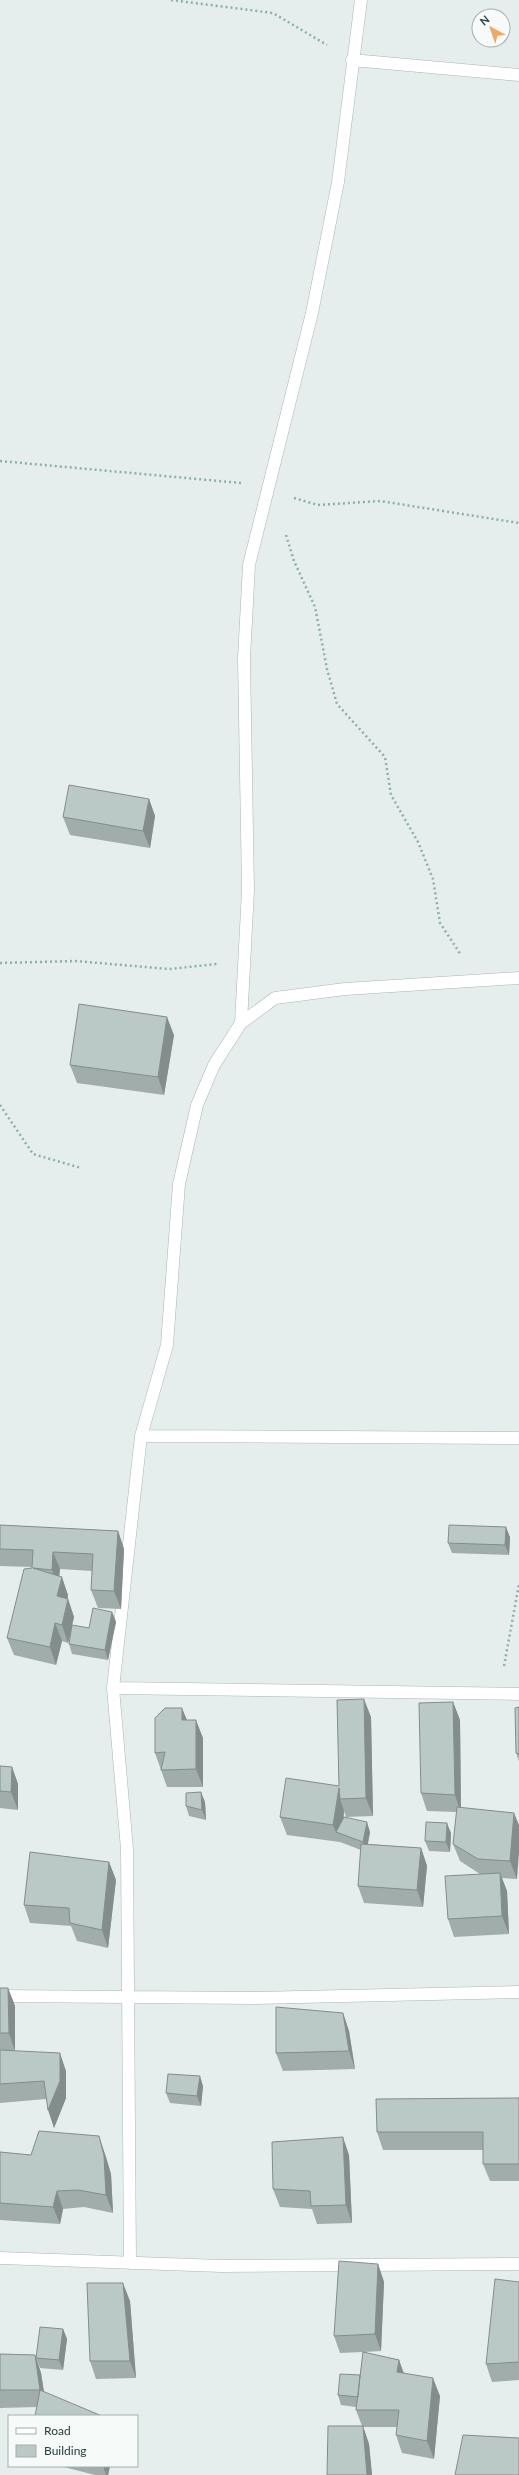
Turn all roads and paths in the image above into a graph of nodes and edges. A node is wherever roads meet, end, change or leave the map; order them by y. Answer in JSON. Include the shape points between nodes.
{"nodes":[{"id":1,"x":171,"y":0,"type":"edge"},
{"id":2,"x":361,"y":0,"type":"edge"},
{"id":3,"x":352,"y":60,"type":"junction"},
{"id":4,"x":519,"y":75,"type":"edge"},
{"id":5,"x":285,"y":533,"type":"dead end"},
{"id":6,"x":244,"y":961,"type":"junction"},
{"id":7,"x":0,"y":963,"type":"edge"},
{"id":8,"x":519,"y":978,"type":"edge"},
{"id":9,"x":478,"y":980,"type":"junction"},
{"id":10,"x":241,"y":1023,"type":"junction"},
{"id":11,"x":0,"y":1105,"type":"edge"},
{"id":12,"x":81,"y":1168,"type":"dead end"},
{"id":13,"x":141,"y":1436,"type":"junction"},
{"id":14,"x":519,"y":1438,"type":"edge"},
{"id":15,"x":519,"y":1584,"type":"edge"},
{"id":16,"x":113,"y":1688,"type":"junction"},
{"id":17,"x":498,"y":1694,"type":"junction"},
{"id":18,"x":519,"y":1694,"type":"edge"},
{"id":19,"x":519,"y":1992,"type":"edge"},
{"id":20,"x":0,"y":1996,"type":"edge"},
{"id":21,"x":126,"y":1997,"type":"junction"},
{"id":22,"x":0,"y":2258,"type":"edge"},
{"id":23,"x":130,"y":2263,"type":"junction"},
{"id":24,"x":519,"y":2264,"type":"edge"}],
"edges":[{"from":1,"to":3,"type":"path","via":[[273,13]]},
{"from":2,"to":3,"type":"street"},
{"from":3,"to":4,"type":"street"},
{"from":3,"to":6,"type":"street","via":[[338,182],[312,313],[248,565],[244,658],[248,890]]},
{"from":5,"to":9,"type":"path","via":[[294,561],[315,607],[336,704],[386,757],[391,795],[418,842],[433,879],[440,923]]},
{"from":6,"to":7,"type":"path","via":[[169,969],[75,961]]},
{"from":6,"to":10,"type":"street"},
{"from":8,"to":9,"type":"street"},
{"from":9,"to":10,"type":"street","via":[[345,989],[275,998]]},
{"from":10,"to":13,"type":"street","via":[[214,1065],[197,1105],[179,1184],[167,1345]]},
{"from":11,"to":12,"type":"path","via":[[33,1154]]},
{"from":13,"to":14,"type":"street"},
{"from":13,"to":16,"type":"street"},
{"from":15,"to":17,"type":"path"},
{"from":16,"to":17,"type":"street"},
{"from":16,"to":21,"type":"street","via":[[127,1849]]},
{"from":17,"to":18,"type":"street"},
{"from":19,"to":21,"type":"street","via":[[255,1998]]},
{"from":20,"to":21,"type":"street"},
{"from":21,"to":23,"type":"street"},
{"from":22,"to":23,"type":"street"},
{"from":23,"to":24,"type":"street","via":[[221,2266]]}]}
